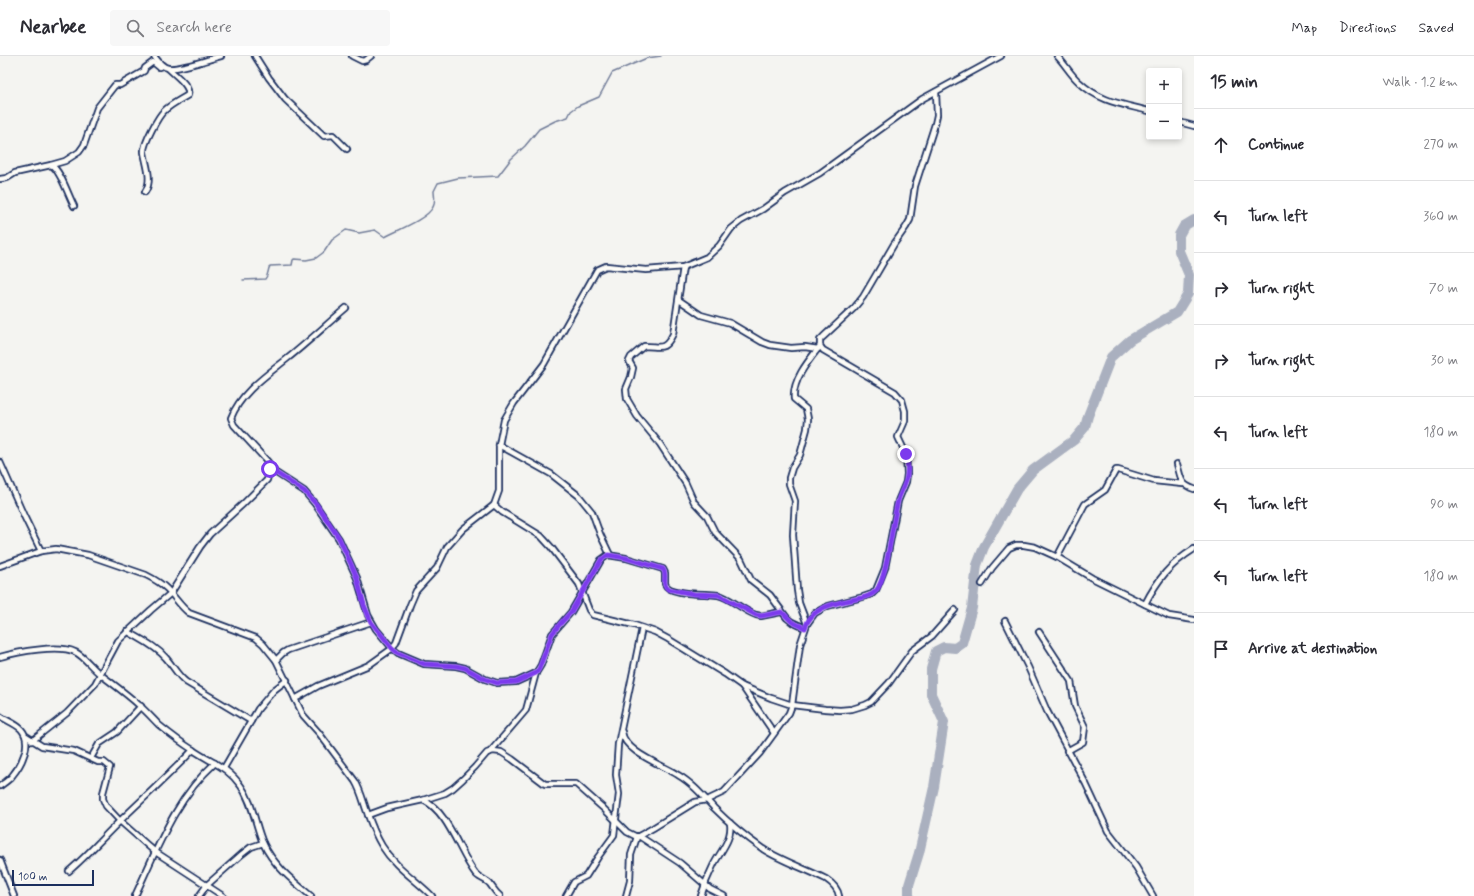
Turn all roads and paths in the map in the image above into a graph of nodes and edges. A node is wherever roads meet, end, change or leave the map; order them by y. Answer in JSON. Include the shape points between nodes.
{"nodes":[{"id":1,"x":154,"y":56,"type":"edge"},
{"id":2,"x":221,"y":56,"type":"edge"},
{"id":3,"x":255,"y":56,"type":"edge"},
{"id":4,"x":352,"y":56,"type":"edge"},
{"id":5,"x":371,"y":56,"type":"edge"},
{"id":6,"x":1001,"y":56,"type":"edge"},
{"id":7,"x":1057,"y":56,"type":"edge"},
{"id":8,"x":162,"y":66,"type":"junction"},
{"id":9,"x":169,"y":69,"type":"junction"},
{"id":10,"x":936,"y":92,"type":"junction"},
{"id":11,"x":1146,"y":110,"type":"edge"},
{"id":12,"x":1182,"y":123,"type":"edge"},
{"id":13,"x":1194,"y":126,"type":"edge"},
{"id":14,"x":347,"y":149,"type":"dead end"},
{"id":15,"x":51,"y":164,"type":"junction"},
{"id":16,"x":0,"y":179,"type":"edge"},
{"id":17,"x":145,"y":192,"type":"dead end"},
{"id":18,"x":74,"y":206,"type":"dead end"},
{"id":19,"x":683,"y":267,"type":"junction"},
{"id":20,"x":679,"y":300,"type":"junction"},
{"id":21,"x":346,"y":308,"type":"dead end"},
{"id":22,"x":819,"y":347,"type":"junction"},
{"id":23,"x":499,"y":445,"type":"junction"},
{"id":24,"x":0,"y":462,"type":"edge"},
{"id":25,"x":1177,"y":464,"type":"dead end"},
{"id":26,"x":270,"y":469,"type":"junction"},
{"id":27,"x":1183,"y":484,"type":"junction"},
{"id":28,"x":1194,"y":490,"type":"edge"},
{"id":29,"x":494,"y":505,"type":"junction"},
{"id":30,"x":1194,"y":549,"type":"edge"},
{"id":31,"x":41,"y":551,"type":"junction"},
{"id":32,"x":610,"y":555,"type":"junction"},
{"id":33,"x":1056,"y":557,"type":"junction"},
{"id":34,"x":0,"y":566,"type":"edge"},
{"id":35,"x":982,"y":584,"type":"dead end"},
{"id":36,"x":583,"y":591,"type":"junction"},
{"id":37,"x":171,"y":593,"type":"junction"},
{"id":38,"x":1146,"y":604,"type":"junction"},
{"id":39,"x":955,"y":610,"type":"dead end"},
{"id":40,"x":782,"y":612,"type":"junction"},
{"id":41,"x":1194,"y":620,"type":"edge"},
{"id":42,"x":1005,"y":621,"type":"dead end"},
{"id":43,"x":371,"y":622,"type":"junction"},
{"id":44,"x":806,"y":626,"type":"junction"},
{"id":45,"x":642,"y":628,"type":"junction"},
{"id":46,"x":127,"y":632,"type":"junction"},
{"id":47,"x":1040,"y":632,"type":"dead end"},
{"id":48,"x":392,"y":648,"type":"junction"},
{"id":49,"x":0,"y":657,"type":"edge"},
{"id":50,"x":276,"y":660,"type":"junction"},
{"id":51,"x":536,"y":673,"type":"junction"},
{"id":52,"x":100,"y":674,"type":"junction"},
{"id":53,"x":287,"y":680,"type":"junction"},
{"id":54,"x":742,"y":686,"type":"junction"},
{"id":55,"x":295,"y":699,"type":"junction"},
{"id":56,"x":792,"y":705,"type":"junction"},
{"id":57,"x":140,"y":706,"type":"junction"},
{"id":58,"x":0,"y":716,"type":"edge"},
{"id":59,"x":251,"y":721,"type":"junction"},
{"id":60,"x":622,"y":730,"type":"junction"},
{"id":61,"x":774,"y":734,"type":"junction"},
{"id":62,"x":26,"y":736,"type":"junction"},
{"id":63,"x":32,"y":741,"type":"junction"},
{"id":64,"x":193,"y":750,"type":"junction"},
{"id":65,"x":1067,"y":751,"type":"junction"},
{"id":66,"x":490,"y":752,"type":"junction"},
{"id":67,"x":91,"y":758,"type":"junction"},
{"id":68,"x":215,"y":763,"type":"junction"},
{"id":69,"x":224,"y":768,"type":"junction"},
{"id":70,"x":0,"y":786,"type":"edge"},
{"id":71,"x":423,"y":800,"type":"junction"},
{"id":72,"x":707,"y":800,"type":"junction"},
{"id":73,"x":368,"y":815,"type":"junction"},
{"id":74,"x":120,"y":820,"type":"junction"},
{"id":75,"x":616,"y":821,"type":"junction"},
{"id":76,"x":730,"y":823,"type":"junction"},
{"id":77,"x":638,"y":837,"type":"junction"},
{"id":78,"x":263,"y":843,"type":"junction"},
{"id":79,"x":154,"y":851,"type":"junction"},
{"id":80,"x":0,"y":860,"type":"edge"},
{"id":81,"x":69,"y":871,"type":"dead end"},
{"id":82,"x":705,"y":885,"type":"junction"},
{"id":83,"x":207,"y":886,"type":"junction"},
{"id":84,"x":14,"y":896,"type":"edge"},
{"id":85,"x":135,"y":896,"type":"edge"},
{"id":86,"x":199,"y":896,"type":"edge"},
{"id":87,"x":224,"y":896,"type":"edge"},
{"id":88,"x":311,"y":896,"type":"edge"},
{"id":89,"x":432,"y":896,"type":"edge"},
{"id":90,"x":500,"y":896,"type":"edge"},
{"id":91,"x":566,"y":896,"type":"edge"},
{"id":92,"x":626,"y":896,"type":"edge"},
{"id":93,"x":701,"y":896,"type":"edge"},
{"id":94,"x":724,"y":896,"type":"edge"},
{"id":95,"x":839,"y":896,"type":"edge"},
{"id":96,"x":1153,"y":896,"type":"edge"}],
"edges":[{"from":1,"to":8,"type":"street"},
{"from":2,"to":9,"type":"street"},
{"from":3,"to":14,"type":"street","via":[[275,88],[289,103],[317,131],[324,136],[333,135]]},
{"from":4,"to":5,"type":"street","via":[[362,62]]},
{"from":6,"to":10,"type":"street"},
{"from":7,"to":11,"type":"street","via":[[1078,81],[1096,96],[1105,101]]},
{"from":8,"to":9,"type":"street"},
{"from":8,"to":15,"type":"street","via":[[159,67],[153,62],[144,68],[144,71],[120,85],[115,85],[97,108],[79,152],[65,161]]},
{"from":9,"to":17,"type":"street","via":[[188,88],[189,93],[163,112],[150,134],[144,152],[149,179],[149,186]]},
{"from":10,"to":19,"type":"street","via":[[915,103],[820,173],[741,221],[707,257]]},
{"from":10,"to":22,"type":"street","via":[[937,115],[915,186],[910,220],[863,297],[820,340]]},
{"from":12,"to":13,"type":"street"},
{"from":15,"to":16,"type":"street"},
{"from":15,"to":18,"type":"street"},
{"from":19,"to":20,"type":"street"},
{"from":19,"to":23,"type":"street","via":[[646,270],[606,266],[597,270],[544,364],[509,410],[504,420]]},
{"from":20,"to":22,"type":"street","via":[[701,315],[730,324],[770,345],[791,348]]},
{"from":20,"to":40,"type":"street","via":[[670,341],[655,348],[644,346],[631,356],[629,361],[633,368],[626,386],[627,399],[660,444],[715,532],[737,554],[751,580],[770,595]]},
{"from":21,"to":26,"type":"street","via":[[266,374],[234,410],[231,418],[234,425],[268,462]]},
{"from":22,"to":44,"type":"street","via":[[803,370],[794,392],[794,399],[807,412],[808,426],[800,455],[789,478],[795,501],[797,590]]},
{"from":22,"to":44,"type":"street","via":[[899,396],[904,406],[905,421],[898,437],[906,454],[908,470],[898,502],[886,564],[876,590],[863,597],[828,606],[815,613]]},
{"from":23,"to":29,"type":"street","via":[[498,491]]},
{"from":23,"to":32,"type":"street","via":[[551,474],[579,496],[592,512]]},
{"from":24,"to":31,"type":"street"},
{"from":25,"to":27,"type":"street"},
{"from":26,"to":37,"type":"street","via":[[267,480],[224,520],[200,547]]},
{"from":26,"to":43,"type":"street","via":[[304,491],[339,538],[357,578]]},
{"from":27,"to":28,"type":"street"},
{"from":27,"to":33,"type":"street","via":[[1154,481],[1116,470],[1105,490],[1085,504]]},
{"from":29,"to":36,"type":"street","via":[[541,536]]},
{"from":29,"to":48,"type":"street","via":[[463,529],[447,547],[437,568],[416,591]]},
{"from":30,"to":38,"type":"street","via":[[1170,566]]},
{"from":31,"to":34,"type":"street"},
{"from":31,"to":37,"type":"street","via":[[56,549],[88,555],[146,575]]},
{"from":32,"to":36,"type":"street","via":[[601,560]]},
{"from":32,"to":40,"type":"street","via":[[663,569],[668,589],[719,595],[756,615]]},
{"from":33,"to":35,"type":"street","via":[[1035,547],[1016,545],[1009,548]]},
{"from":33,"to":38,"type":"street"},
{"from":36,"to":45,"type":"street","via":[[593,615]]},
{"from":36,"to":51,"type":"street","via":[[571,612],[552,634]]},
{"from":37,"to":46,"type":"street"},
{"from":37,"to":50,"type":"street","via":[[182,608],[189,612],[256,638]]},
{"from":38,"to":41,"type":"street","via":[[1169,616]]},
{"from":39,"to":56,"type":"street","via":[[932,636],[912,651],[889,683],[865,705],[840,710]]},
{"from":40,"to":44,"type":"street","via":[[792,622]]},
{"from":42,"to":65,"type":"street"},
{"from":43,"to":48,"type":"street"},
{"from":43,"to":50,"type":"street","via":[[288,650]]},
{"from":44,"to":56,"type":"street","via":[[800,645]]},
{"from":45,"to":54,"type":"street","via":[[668,639]]},
{"from":45,"to":60,"type":"street"},
{"from":46,"to":52,"type":"street","via":[[112,650]]},
{"from":46,"to":59,"type":"street","via":[[159,650],[180,678]]},
{"from":47,"to":65,"type":"street","via":[[1070,680],[1075,706],[1084,724],[1083,742]]},
{"from":48,"to":51,"type":"street","via":[[424,664],[465,668],[497,683],[516,682]]},
{"from":48,"to":55,"type":"street","via":[[369,665],[318,686]]},
{"from":49,"to":52,"type":"street","via":[[30,651],[64,649],[74,651]]},
{"from":50,"to":53,"type":"street"},
{"from":51,"to":66,"type":"street","via":[[526,710]]},
{"from":52,"to":57,"type":"street"},
{"from":52,"to":63,"type":"street","via":[[95,684],[67,713]]},
{"from":53,"to":55,"type":"street"},
{"from":53,"to":59,"type":"street","via":[[265,699]]},
{"from":54,"to":56,"type":"street"},
{"from":54,"to":61,"type":"street"},
{"from":55,"to":73,"type":"street","via":[[303,715],[355,781]]},
{"from":56,"to":61,"type":"street"},
{"from":57,"to":64,"type":"street"},
{"from":57,"to":67,"type":"street","via":[[117,732],[99,744]]},
{"from":58,"to":62,"type":"street","via":[[15,724]]},
{"from":59,"to":69,"type":"street"},
{"from":60,"to":72,"type":"street","via":[[624,739],[631,747],[682,777]]},
{"from":60,"to":75,"type":"street","via":[[616,760],[619,794]]},
{"from":61,"to":72,"type":"street","via":[[724,792]]},
{"from":62,"to":63,"type":"street"},
{"from":62,"to":70,"type":"street","via":[[24,755],[12,776]]},
{"from":63,"to":67,"type":"street","via":[[42,746],[74,751]]},
{"from":64,"to":68,"type":"street"},
{"from":64,"to":74,"type":"street","via":[[163,782]]},
{"from":65,"to":96,"type":"street","via":[[1108,831],[1136,867]]},
{"from":66,"to":71,"type":"street","via":[[453,788]]},
{"from":66,"to":75,"type":"street","via":[[501,752],[545,784],[576,784]]},
{"from":67,"to":74,"type":"street","via":[[110,767],[103,799],[106,806]]},
{"from":68,"to":69,"type":"street"},
{"from":68,"to":79,"type":"street","via":[[184,798]]},
{"from":69,"to":78,"type":"street","via":[[233,776],[250,802]]},
{"from":71,"to":73,"type":"street"},
{"from":71,"to":90,"type":"street","via":[[440,812],[476,875],[490,884],[494,892]]},
{"from":72,"to":76,"type":"street"},
{"from":72,"to":77,"type":"street","via":[[695,802]]},
{"from":73,"to":89,"type":"street","via":[[381,845],[390,858]]},
{"from":74,"to":79,"type":"street"},
{"from":74,"to":81,"type":"street","via":[[94,849]]},
{"from":75,"to":77,"type":"street","via":[[627,832]]},
{"from":75,"to":91,"type":"street","via":[[612,839],[586,876],[574,882]]},
{"from":76,"to":82,"type":"street","via":[[728,839]]},
{"from":76,"to":95,"type":"street","via":[[772,854],[826,879],[835,887]]},
{"from":77,"to":82,"type":"street","via":[[680,863]]},
{"from":77,"to":92,"type":"street","via":[[631,855],[630,881]]},
{"from":78,"to":83,"type":"street","via":[[247,850]]},
{"from":78,"to":88,"type":"street","via":[[285,874]]},
{"from":79,"to":83,"type":"street"},
{"from":79,"to":85,"type":"street"},
{"from":80,"to":84,"type":"street"},
{"from":82,"to":93,"type":"street"},
{"from":82,"to":94,"type":"street"},
{"from":83,"to":86,"type":"street"},
{"from":83,"to":87,"type":"street"}]}
